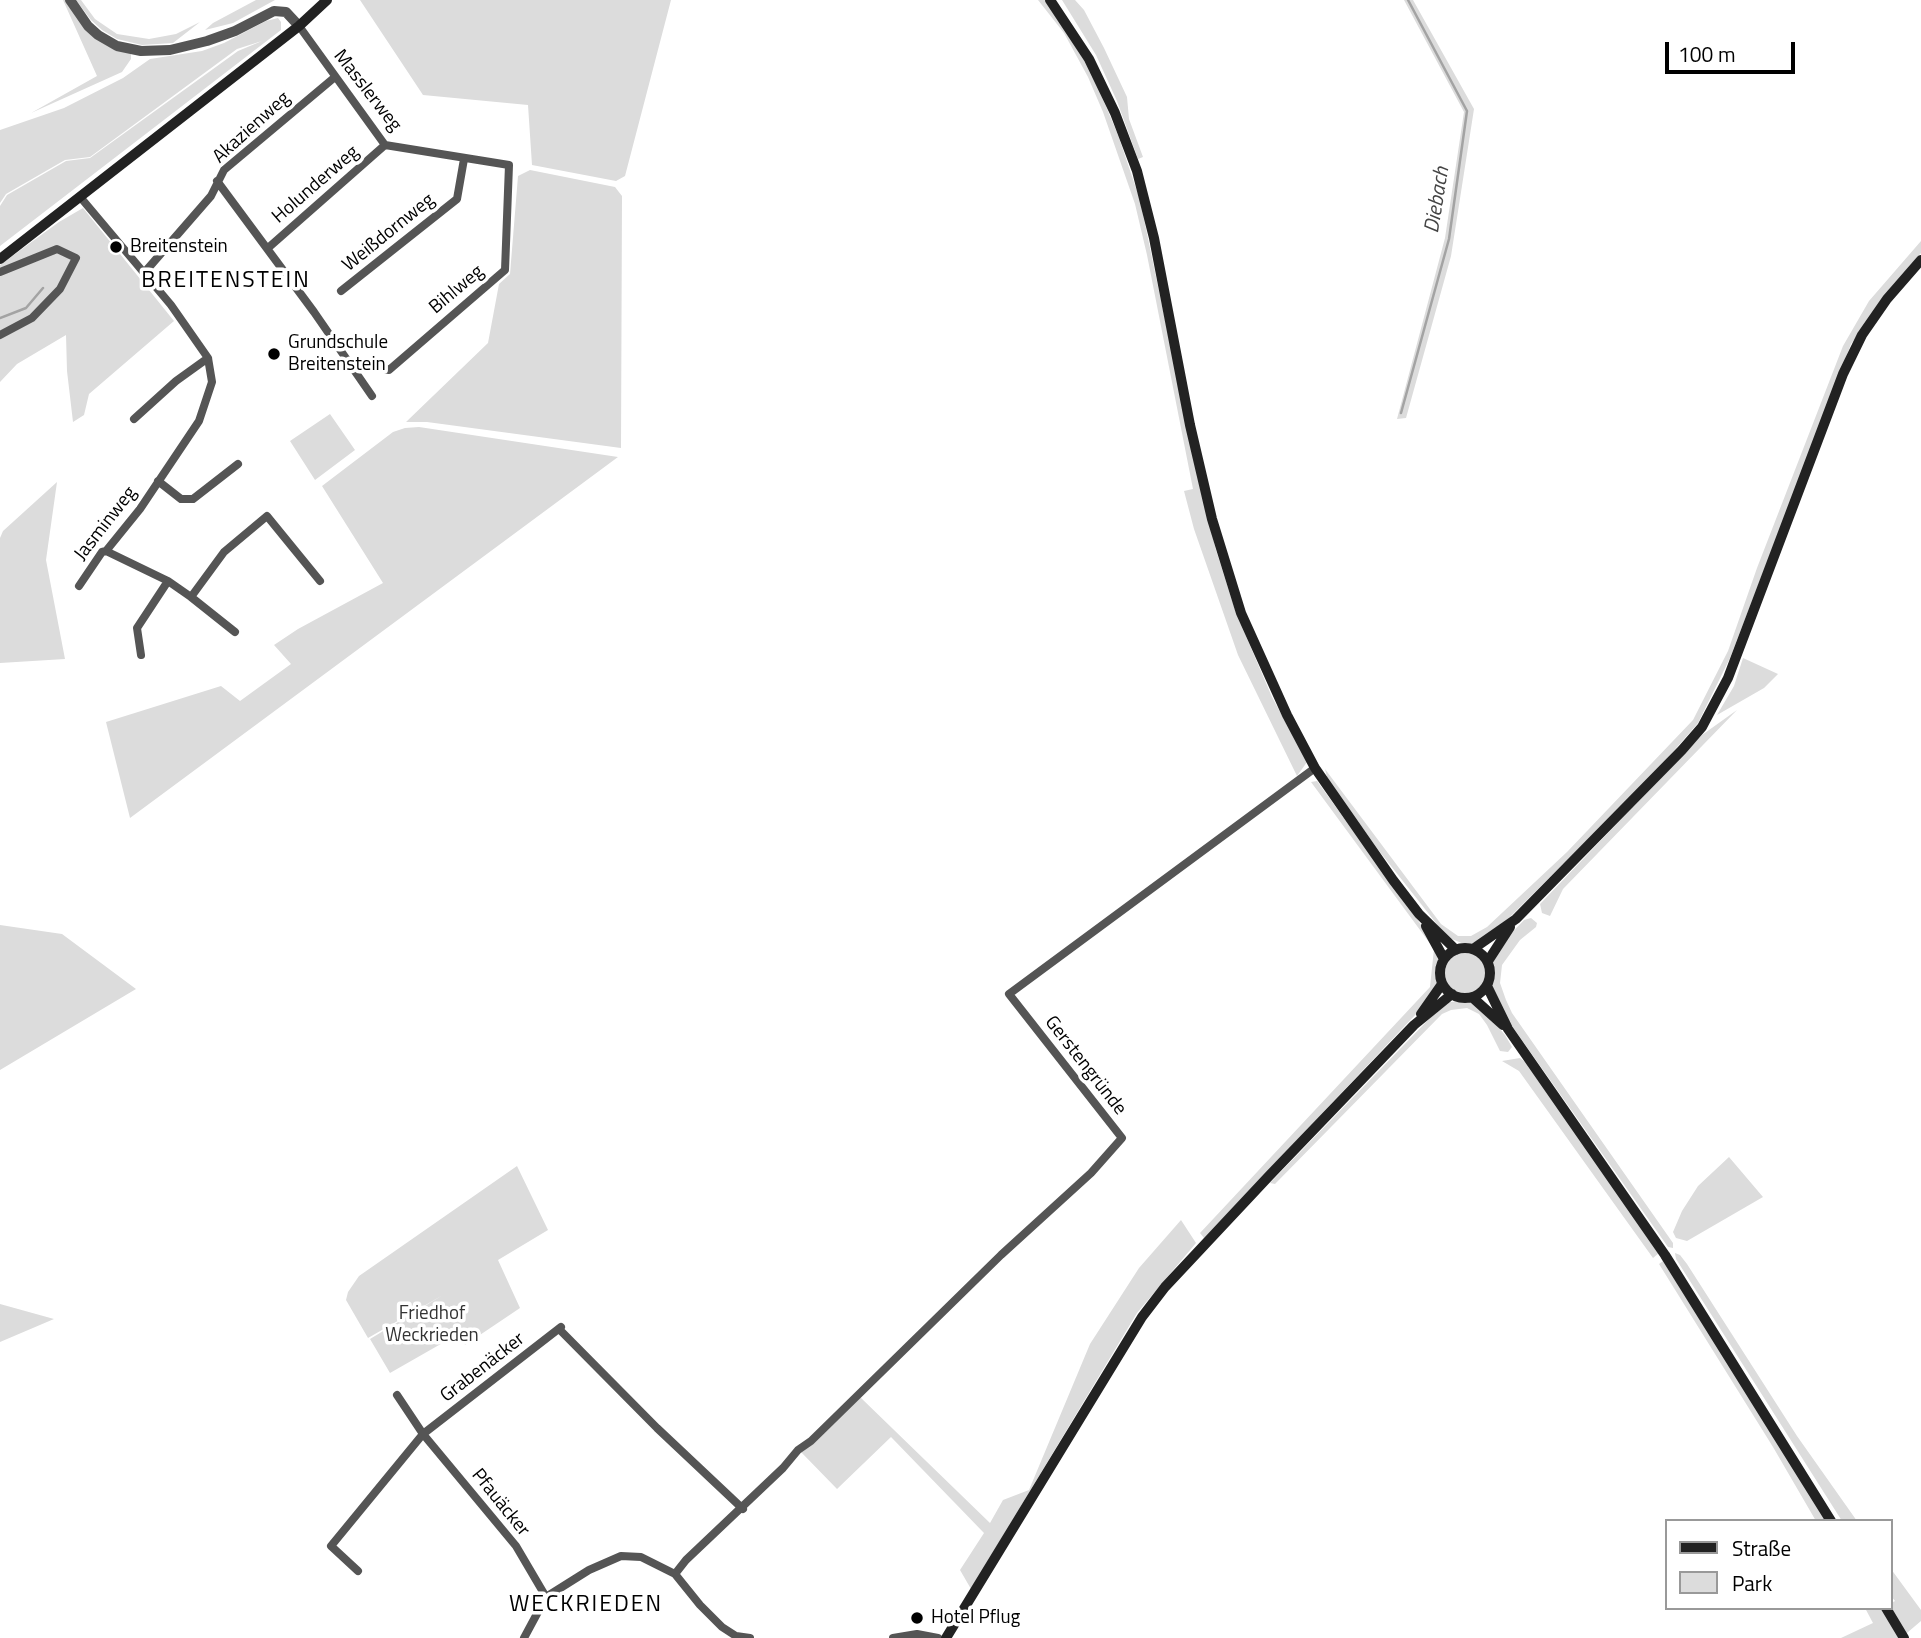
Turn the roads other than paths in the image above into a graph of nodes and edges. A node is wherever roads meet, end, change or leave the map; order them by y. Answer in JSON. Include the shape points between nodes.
{"nodes":[{"id":1,"x":70,"y":0,"type":"edge"},
{"id":2,"x":327,"y":0,"type":"edge"},
{"id":3,"x":1050,"y":0,"type":"edge"},
{"id":4,"x":299,"y":26,"type":"junction"},
{"id":5,"x":335,"y":77,"type":"junction"},
{"id":6,"x":385,"y":145,"type":"junction"},
{"id":7,"x":464,"y":159,"type":"junction"},
{"id":8,"x":509,"y":165,"type":"joint"},
{"id":9,"x":218,"y":181,"type":"junction"},
{"id":10,"x":81,"y":198,"type":"junction"},
{"id":11,"x":268,"y":248,"type":"junction"},
{"id":12,"x":0,"y":259,"type":"edge"},
{"id":13,"x":1921,"y":260,"type":"edge"},
{"id":14,"x":0,"y":272,"type":"edge"},
{"id":15,"x":144,"y":273,"type":"junction"},
{"id":16,"x":341,"y":291,"type":"dead end"},
{"id":17,"x":0,"y":335,"type":"edge"},
{"id":18,"x":208,"y":358,"type":"junction"},
{"id":19,"x":381,"y":368,"type":"dead end"},
{"id":20,"x":372,"y":396,"type":"dead end"},
{"id":21,"x":134,"y":419,"type":"dead end"},
{"id":22,"x":237,"y":464,"type":"dead end"},
{"id":23,"x":158,"y":481,"type":"junction"},
{"id":24,"x":106,"y":551,"type":"junction"},
{"id":25,"x":168,"y":581,"type":"junction"},
{"id":26,"x":320,"y":581,"type":"dead end"},
{"id":27,"x":79,"y":586,"type":"dead end"},
{"id":28,"x":191,"y":597,"type":"junction"},
{"id":29,"x":235,"y":632,"type":"dead end"},
{"id":30,"x":141,"y":655,"type":"dead end"},
{"id":31,"x":1315,"y":768,"type":"junction"},
{"id":32,"x":1419,"y":914,"type":"junction"},
{"id":33,"x":1516,"y":919,"type":"junction"},
{"id":34,"x":1474,"y":949,"type":"junction"},
{"id":35,"x":1456,"y":950,"type":"junction"},
{"id":36,"x":1444,"y":959,"type":"junction"},
{"id":37,"x":1488,"y":961,"type":"junction"},
{"id":38,"x":1442,"y":984,"type":"junction"},
{"id":39,"x":1487,"y":986,"type":"junction"},
{"id":40,"x":1451,"y":994,"type":"junction"},
{"id":41,"x":1473,"y":998,"type":"junction"},
{"id":42,"x":1414,"y":1025,"type":"junction"},
{"id":43,"x":1508,"y":1030,"type":"junction"},
{"id":44,"x":397,"y":1395,"type":"dead end"},
{"id":45,"x":423,"y":1434,"type":"junction"},
{"id":46,"x":743,"y":1508,"type":"junction"},
{"id":47,"x":1830,"y":1519,"type":"edge"},
{"id":48,"x":358,"y":1570,"type":"dead end"},
{"id":49,"x":675,"y":1574,"type":"junction"},
{"id":50,"x":546,"y":1597,"type":"junction"},
{"id":51,"x":1887,"y":1610,"type":"edge"},
{"id":52,"x":524,"y":1638,"type":"edge"},
{"id":53,"x":750,"y":1638,"type":"edge"},
{"id":54,"x":893,"y":1638,"type":"edge"},
{"id":55,"x":938,"y":1638,"type":"edge"},
{"id":56,"x":946,"y":1638,"type":"edge"},
{"id":57,"x":1904,"y":1638,"type":"edge"}],
"edges":[{"from":1,"to":4,"type":"street","via":[[98,35],[117,46],[141,51],[206,41],[274,11],[286,12]]},
{"from":2,"to":4,"type":"main road"},
{"from":3,"to":31,"type":"main road","via":[[1089,59],[1137,171],[1212,519],[1241,613]]},
{"from":4,"to":5,"type":"street","name":"Masslerweg"},
{"from":4,"to":10,"type":"main road"},
{"from":5,"to":6,"type":"street","name":"Masslerweg"},
{"from":5,"to":9,"type":"street","name":"Akazienweg","via":[[238,156]]},
{"from":6,"to":7,"type":"street","name":"Masslerweg"},
{"from":6,"to":11,"type":"street","name":"Holunderweg"},
{"from":7,"to":8,"type":"street","name":"Masslerweg"},
{"from":7,"to":16,"type":"street","name":"Weißdornweg","via":[[457,199]]},
{"from":8,"to":19,"type":"street","name":"Bihlweg","via":[[505,270],[388,370]]},
{"from":9,"to":11,"type":"street"},
{"from":9,"to":15,"type":"street","name":"Akazienweg","via":[[211,196]]},
{"from":10,"to":12,"type":"main road"},
{"from":10,"to":15,"type":"street"},
{"from":11,"to":20,"type":"street"},
{"from":13,"to":33,"type":"main road","via":[[1862,335],[1843,374],[1715,707],[1682,750]]},
{"from":14,"to":17,"type":"street","via":[[57,249],[76,258],[60,289],[32,318]]},
{"from":15,"to":18,"type":"street"},
{"from":18,"to":21,"type":"street"},
{"from":18,"to":23,"type":"street","name":"Jasminweg","via":[[212,382],[199,421]]},
{"from":22,"to":23,"type":"street","name":"Jasminweg","via":[[193,499],[181,499]]},
{"from":23,"to":24,"type":"street","name":"Jasminweg"},
{"from":24,"to":25,"type":"street"},
{"from":24,"to":27,"type":"street","name":"Jasminweg"},
{"from":25,"to":28,"type":"street"},
{"from":25,"to":30,"type":"street","via":[[137,628]]},
{"from":26,"to":28,"type":"street","via":[[267,516],[224,552]]},
{"from":28,"to":29,"type":"street"},
{"from":31,"to":32,"type":"main road"},
{"from":31,"to":46,"type":"street","name":"Gerstengründe","via":[[1009,994],[1122,1138]]},
{"from":32,"to":35,"type":"main road"},
{"from":32,"to":36,"type":"main road"},
{"from":33,"to":34,"type":"main road"},
{"from":33,"to":37,"type":"main road"},
{"from":34,"to":35,"type":"main road"},
{"from":34,"to":37,"type":"main road"},
{"from":35,"to":36,"type":"main road"},
{"from":36,"to":38,"type":"main road"},
{"from":37,"to":39,"type":"main road"},
{"from":38,"to":40,"type":"main road"},
{"from":38,"to":42,"type":"main road"},
{"from":39,"to":41,"type":"main road"},
{"from":39,"to":43,"type":"main road"},
{"from":40,"to":41,"type":"main road"},
{"from":40,"to":42,"type":"main road"},
{"from":41,"to":43,"type":"main road"},
{"from":42,"to":56,"type":"main road","via":[[1165,1287],[1130,1335]]},
{"from":43,"to":47,"type":"main road","via":[[1665,1255]]},
{"from":44,"to":45,"type":"street","name":"Pfauäcker"},
{"from":45,"to":46,"type":"street","name":"Grabenäcker","via":[[560,1328]]},
{"from":45,"to":48,"type":"street","via":[[331,1546]]},
{"from":45,"to":50,"type":"street","name":"Pfauäcker","via":[[516,1546]]},
{"from":46,"to":49,"type":"street","name":"Gerstengründe"},
{"from":49,"to":50,"type":"street","via":[[641,1557],[621,1556]]},
{"from":49,"to":53,"type":"street","via":[[722,1627]]},
{"from":50,"to":52,"type":"street"},
{"from":51,"to":57,"type":"main road"},
{"from":54,"to":55,"type":"street","via":[[918,1634]]}]}
